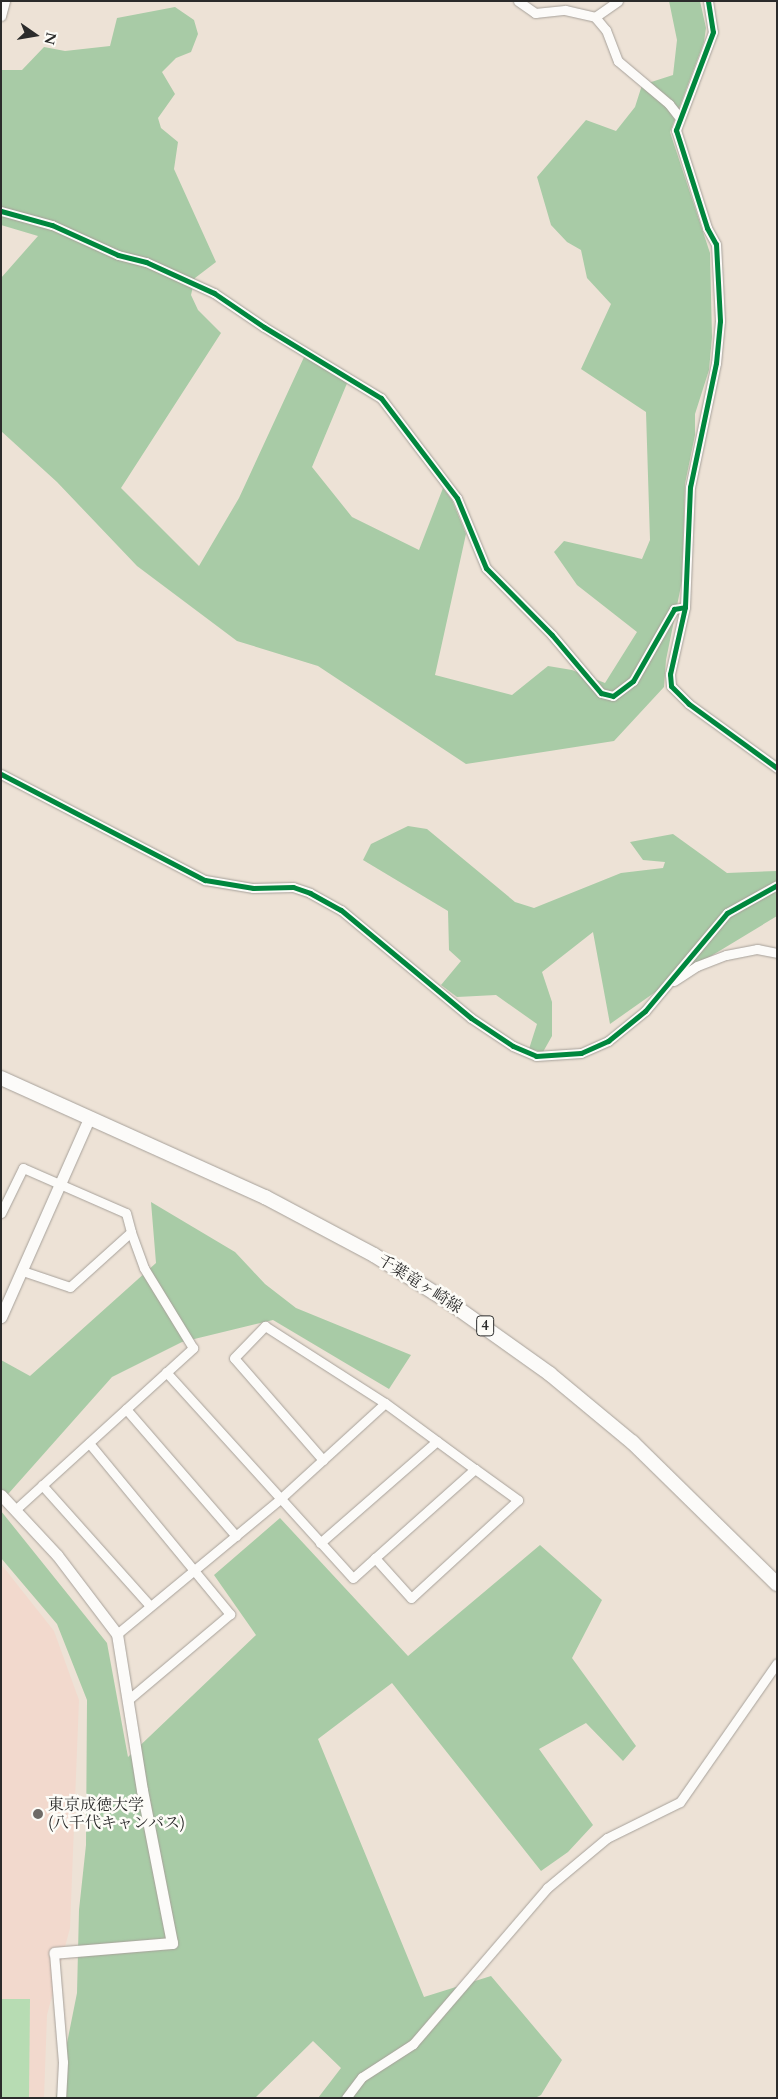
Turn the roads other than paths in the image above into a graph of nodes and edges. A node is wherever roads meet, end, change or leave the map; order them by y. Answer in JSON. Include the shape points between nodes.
{"nodes":[{"id":1,"x":5,"y":1,"type":"edge"},
{"id":2,"x":518,"y":1,"type":"edge"},
{"id":3,"x":618,"y":1,"type":"edge"},
{"id":4,"x":708,"y":1,"type":"edge"},
{"id":5,"x":1,"y":16,"type":"edge"},
{"id":6,"x":595,"y":17,"type":"junction"},
{"id":7,"x":679,"y":117,"type":"junction"},
{"id":8,"x":1,"y":211,"type":"edge"},
{"id":9,"x":685,"y":607,"type":"junction"},
{"id":10,"x":777,"y":768,"type":"edge"},
{"id":11,"x":1,"y":774,"type":"edge"},
{"id":12,"x":777,"y":886,"type":"edge"},
{"id":13,"x":777,"y":953,"type":"edge"},
{"id":14,"x":666,"y":987,"type":"junction"},
{"id":15,"x":1,"y":1078,"type":"edge"},
{"id":16,"x":89,"y":1118,"type":"junction"},
{"id":17,"x":61,"y":1186,"type":"junction"},
{"id":18,"x":1,"y":1213,"type":"edge"},
{"id":19,"x":131,"y":1232,"type":"junction"},
{"id":20,"x":22,"y":1271,"type":"junction"},
{"id":21,"x":1,"y":1316,"type":"edge"},
{"id":22,"x":166,"y":1372,"type":"junction"},
{"id":23,"x":384,"y":1403,"type":"junction"},
{"id":24,"x":126,"y":1409,"type":"junction"},
{"id":25,"x":437,"y":1441,"type":"junction"},
{"id":26,"x":89,"y":1443,"type":"junction"},
{"id":27,"x":322,"y":1460,"type":"junction"},
{"id":28,"x":475,"y":1469,"type":"junction"},
{"id":29,"x":42,"y":1485,"type":"junction"},
{"id":30,"x":1,"y":1495,"type":"edge"},
{"id":31,"x":280,"y":1499,"type":"junction"},
{"id":32,"x":15,"y":1510,"type":"junction"},
{"id":33,"x":236,"y":1536,"type":"junction"},
{"id":34,"x":320,"y":1542,"type":"junction"},
{"id":35,"x":376,"y":1558,"type":"junction"},
{"id":36,"x":193,"y":1571,"type":"junction"},
{"id":37,"x":777,"y":1584,"type":"edge"},
{"id":38,"x":150,"y":1606,"type":"junction"},
{"id":39,"x":118,"y":1634,"type":"junction"},
{"id":40,"x":777,"y":1662,"type":"edge"},
{"id":41,"x":128,"y":1700,"type":"junction"},
{"id":42,"x":54,"y":1953,"type":"joint"},
{"id":43,"x":61,"y":2098,"type":"edge"},
{"id":44,"x":346,"y":2098,"type":"edge"}],
"edges":[{"from":1,"to":5,"type":"street"},
{"from":2,"to":6,"type":"street","via":[[535,13],[565,10]]},
{"from":3,"to":6,"type":"street"},
{"from":4,"to":7,"type":"street","via":[[712,32]]},
{"from":6,"to":7,"type":"street","via":[[606,30],[618,61],[669,104]]},
{"from":7,"to":9,"type":"street","via":[[676,130],[704,219],[716,244],[720,321],[716,363],[690,488]]},
{"from":8,"to":9,"type":"street","via":[[52,226],[118,255],[146,262],[214,293],[381,398],[457,498],[486,568],[552,634],[601,693],[613,696],[628,686],[674,609]]},
{"from":9,"to":10,"type":"street","via":[[670,674],[671,686],[689,704]]},
{"from":11,"to":14,"type":"street","via":[[205,880],[254,888],[293,887],[310,893],[341,910],[471,1018],[536,1056],[581,1053],[608,1041],[645,1011]]},
{"from":12,"to":14,"type":"street","via":[[727,912]]},
{"from":13,"to":14,"type":"street","via":[[757,949],[726,955],[697,966]]},
{"from":15,"to":16,"type":"main road","name":"千葉竜ヶ崎線","number":"4"},
{"from":16,"to":17,"type":"street"},
{"from":16,"to":37,"type":"main road","name":"千葉竜ヶ崎線","number":"4","via":[[273,1201],[374,1256],[457,1307],[550,1374],[632,1442]]},
{"from":17,"to":18,"type":"street","via":[[23,1168]]},
{"from":17,"to":19,"type":"street","via":[[126,1213]]},
{"from":17,"to":20,"type":"street"},
{"from":19,"to":20,"type":"street","via":[[70,1287]]},
{"from":19,"to":22,"type":"street","via":[[144,1268],[193,1348]]},
{"from":20,"to":21,"type":"street"},
{"from":22,"to":24,"type":"street"},
{"from":22,"to":31,"type":"street"},
{"from":23,"to":25,"type":"street"},
{"from":23,"to":27,"type":"street"},
{"from":23,"to":27,"type":"street","via":[[265,1326],[234,1358]]},
{"from":24,"to":26,"type":"street"},
{"from":24,"to":33,"type":"street"},
{"from":25,"to":28,"type":"street"},
{"from":25,"to":34,"type":"street"},
{"from":26,"to":29,"type":"street"},
{"from":26,"to":36,"type":"street"},
{"from":27,"to":31,"type":"street"},
{"from":28,"to":35,"type":"street"},
{"from":28,"to":35,"type":"street","via":[[518,1500],[411,1598]]},
{"from":29,"to":32,"type":"street"},
{"from":29,"to":38,"type":"street"},
{"from":30,"to":32,"type":"street"},
{"from":31,"to":33,"type":"street"},
{"from":31,"to":34,"type":"street"},
{"from":32,"to":39,"type":"street","via":[[57,1555]]},
{"from":33,"to":36,"type":"street"},
{"from":34,"to":35,"type":"street","via":[[353,1578]]},
{"from":36,"to":38,"type":"street"},
{"from":36,"to":41,"type":"street","via":[[230,1614]]},
{"from":38,"to":39,"type":"street"},
{"from":39,"to":41,"type":"street"},
{"from":40,"to":44,"type":"street","via":[[680,1802],[607,1838],[547,1888],[413,2044],[362,2077]]},
{"from":41,"to":42,"type":"street","via":[[172,1943]]},
{"from":42,"to":43,"type":"street","via":[[63,2062]]}]}
